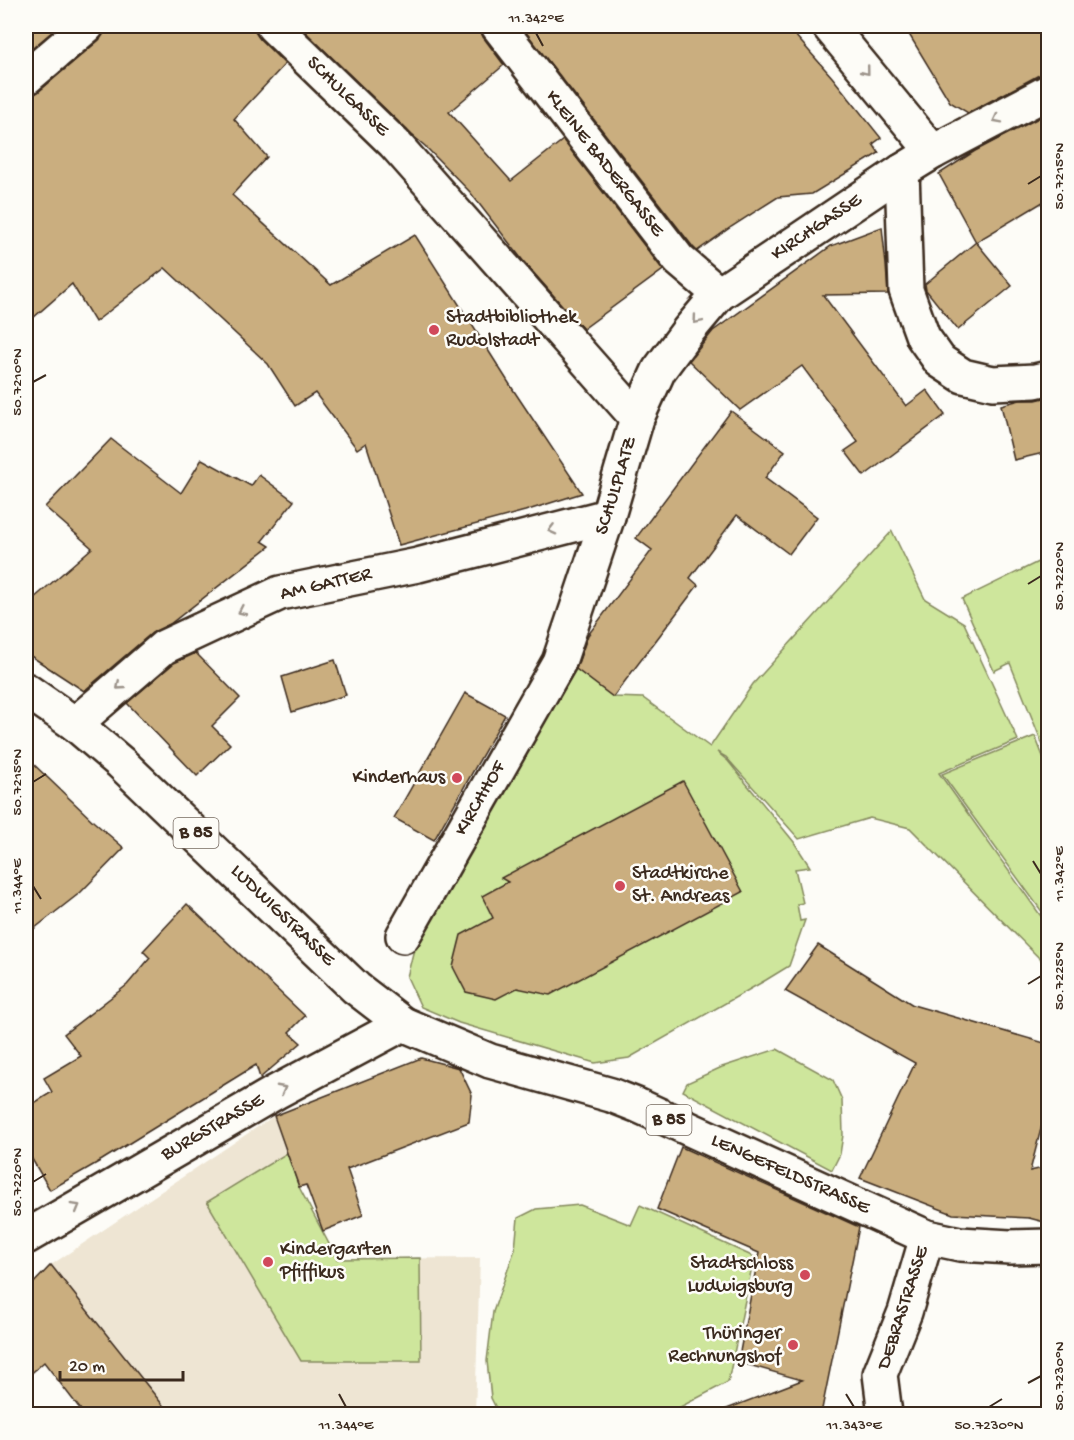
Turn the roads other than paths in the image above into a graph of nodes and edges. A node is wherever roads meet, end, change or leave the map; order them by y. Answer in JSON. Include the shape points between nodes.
{"nodes":[{"id":1,"x":87,"y":26,"type":"edge"},
{"id":2,"x":273,"y":26,"type":"edge"},
{"id":3,"x":498,"y":26,"type":"edge"},
{"id":4,"x":829,"y":26,"type":"edge"},
{"id":5,"x":26,"y":78,"type":"edge"},
{"id":6,"x":1048,"y":92,"type":"edge"},
{"id":7,"x":394,"y":143,"type":"joint"},
{"id":8,"x":933,"y":152,"type":"junction"},
{"id":9,"x":902,"y":171,"type":"junction"},
{"id":10,"x":718,"y":294,"type":"junction"},
{"id":11,"x":1048,"y":378,"type":"edge"},
{"id":12,"x":637,"y":418,"type":"junction"},
{"id":13,"x":608,"y":516,"type":"junction"},
{"id":14,"x":559,"y":662,"type":"joint"},
{"id":15,"x":26,"y":690,"type":"edge"},
{"id":16,"x":75,"y":724,"type":"junction"},
{"id":17,"x":403,"y":936,"type":"dead end"},
{"id":18,"x":403,"y":1024,"type":"junction"},
{"id":19,"x":26,"y":1237,"type":"edge"},
{"id":20,"x":927,"y":1237,"type":"junction"},
{"id":21,"x":1048,"y":1246,"type":"edge"},
{"id":22,"x":885,"y":1414,"type":"edge"}],
"edges":[{"from":1,"to":5,"type":"street"},
{"from":2,"to":7,"type":"street","name":"SCHULGASSE"},
{"from":3,"to":10,"type":"street","name":"KLEINE BADERGASSE","via":[[679,261]]},
{"from":4,"to":8,"type":"street","one_way":true},
{"from":6,"to":8,"type":"street","name":"KIRCHGASSE","one_way":true},
{"from":7,"to":12,"type":"street","name":"SCHULPLATZ"},
{"from":8,"to":9,"type":"street","name":"KIRCHGASSE"},
{"from":9,"to":10,"type":"street","name":"KIRCHGASSE"},
{"from":9,"to":11,"type":"street","via":[[906,290],[923,337],[940,361],[963,376],[993,383]]},
{"from":10,"to":12,"type":"street","name":"KIRCHGASSE","one_way":true,"via":[[659,370]]},
{"from":12,"to":13,"type":"street","name":"SCHULPLATZ"},
{"from":13,"to":14,"type":"street","name":"SCHULPLATZ"},
{"from":13,"to":16,"type":"street","name":"AM GATTER","one_way":true,"via":[[418,565],[280,593],[164,648]]},
{"from":14,"to":17,"type":"street","name":"KIRCHHOF"},
{"from":15,"to":16,"type":"street","name":"LUDWIGSTRASSE","number":"B 85"},
{"from":16,"to":18,"type":"street","name":"LUDWIGSTRASSE","number":"B 85","via":[[122,763],[356,988]]},
{"from":19,"to":18,"type":"street","name":"BURGSTRASSE","one_way":true,"via":[[276,1092]]},
{"from":18,"to":20,"type":"street","name":"LENGEFELDSTRASSE","number":"B 85","via":[[490,1061],[639,1106]]},
{"from":20,"to":21,"type":"street","name":"LENGEFELDSTRASSE","number":"B 85","via":[[960,1244]]},
{"from":20,"to":22,"type":"street","name":"DEBRASTRASSE","via":[[905,1312],[880,1374]]}]}
